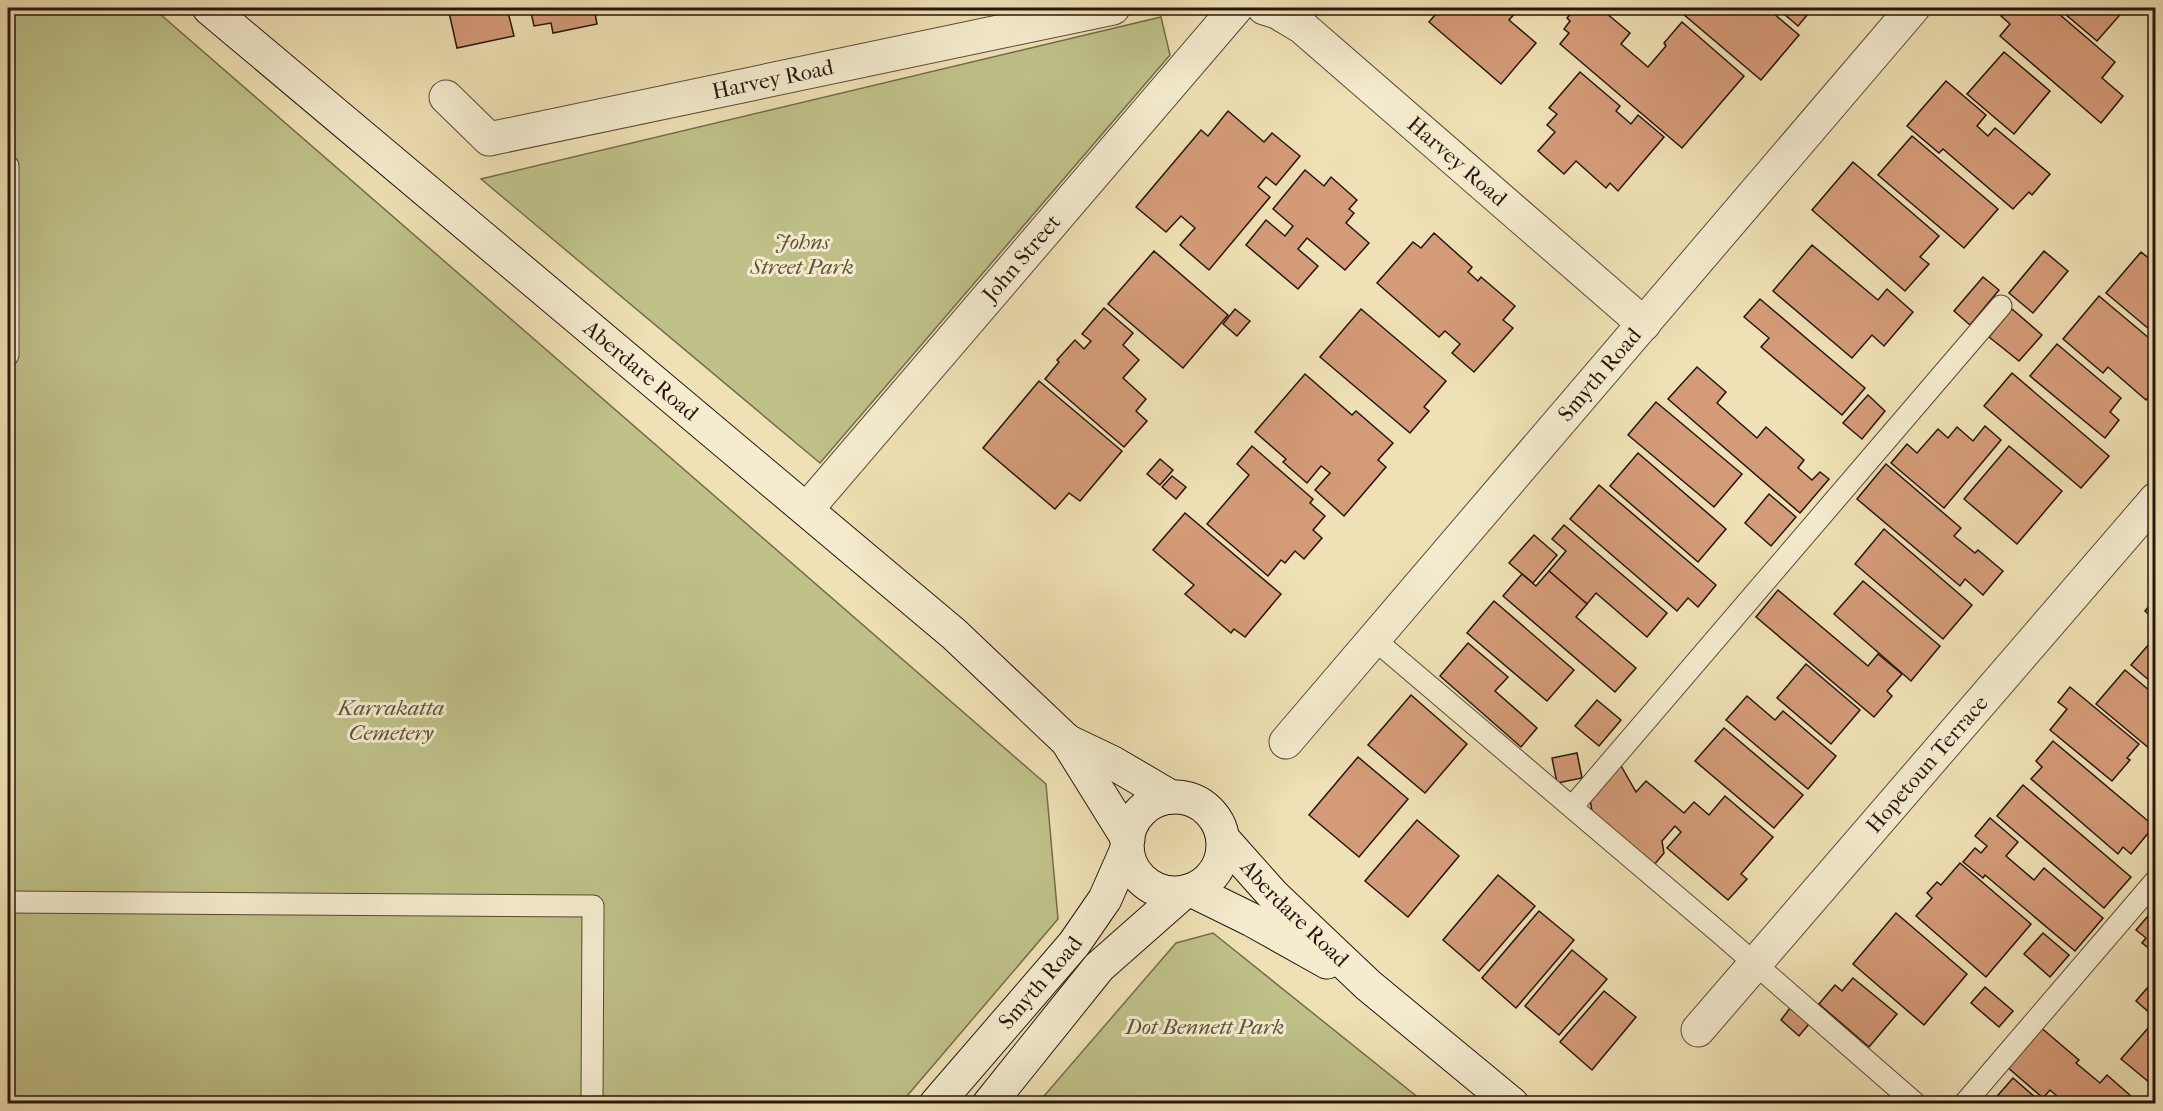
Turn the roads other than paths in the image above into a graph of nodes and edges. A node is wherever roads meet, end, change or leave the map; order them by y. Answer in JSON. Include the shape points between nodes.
{"nodes":[{"id":1,"x":209,"y":8,"type":"edge"},
{"id":2,"x":1113,"y":8,"type":"edge"},
{"id":3,"x":1236,"y":8,"type":"edge"},
{"id":4,"x":1264,"y":8,"type":"edge"},
{"id":5,"x":1913,"y":8,"type":"edge"},
{"id":6,"x":446,"y":98,"type":"dead end"},
{"id":7,"x":8,"y":166,"type":"edge"},
{"id":8,"x":2001,"y":306,"type":"dead end"},
{"id":9,"x":1644,"y":324,"type":"junction"},
{"id":10,"x":8,"y":355,"type":"edge"},
{"id":11,"x":2156,"y":499,"type":"edge"},
{"id":12,"x":807,"y":509,"type":"junction"},
{"id":13,"x":1375,"y":640,"type":"junction"},
{"id":14,"x":1067,"y":741,"type":"junction"},
{"id":15,"x":1286,"y":742,"type":"dead end"},
{"id":16,"x":1171,"y":797,"type":"junction"},
{"id":17,"x":1572,"y":807,"type":"junction"},
{"id":18,"x":1224,"y":840,"type":"junction"},
{"id":19,"x":1128,"y":844,"type":"junction"},
{"id":20,"x":2156,"y":880,"type":"edge"},
{"id":21,"x":1188,"y":891,"type":"junction"},
{"id":22,"x":8,"y":902,"type":"edge"},
{"id":23,"x":1755,"y":963,"type":"junction"},
{"id":24,"x":1368,"y":985,"type":"junction"},
{"id":25,"x":1698,"y":1030,"type":"dead end"},
{"id":26,"x":592,"y":1104,"type":"edge"},
{"id":27,"x":936,"y":1104,"type":"edge"},
{"id":28,"x":989,"y":1104,"type":"edge"},
{"id":29,"x":1512,"y":1104,"type":"edge"},
{"id":30,"x":1916,"y":1104,"type":"edge"},
{"id":31,"x":1964,"y":1104,"type":"edge"}],
"edges":[{"from":1,"to":12,"type":"street","name":"Aberdare Road"},
{"from":2,"to":6,"type":"street","name":"Harvey Road","via":[[489,139]]},
{"from":3,"to":12,"type":"street","name":"John Street"},
{"from":4,"to":9,"type":"street","name":"Harvey Road","via":[[1302,27]]},
{"from":5,"to":9,"type":"street","name":"Smyth Road"},
{"from":7,"to":10,"type":"lane"},
{"from":8,"to":17,"type":"lane"},
{"from":9,"to":13,"type":"street","name":"Smyth Road"},
{"from":11,"to":23,"type":"street","name":"Hopetoun Terrace"},
{"from":12,"to":14,"type":"street","name":"Aberdare Road","via":[[954,634]]},
{"from":13,"to":15,"type":"street","name":"Smyth Road"},
{"from":13,"to":17,"type":"lane"},
{"from":14,"to":16,"type":"street","name":"Aberdare Road"},
{"from":14,"to":19,"type":"street","name":"Aberdare Road"},
{"from":16,"to":18,"type":"street","via":[[1200,803],[1219,825]]},
{"from":16,"to":19,"type":"street","via":[[1147,806],[1131,826]]},
{"from":17,"to":23,"type":"lane"},
{"from":18,"to":21,"type":"street","via":[[1219,865],[1203,884]]},
{"from":18,"to":24,"type":"street","name":"Aberdare Road","via":[[1273,894]]},
{"from":19,"to":21,"type":"street","via":[[1132,865],[1141,878],[1168,892]]},
{"from":19,"to":27,"type":"street","name":"Smyth Road","via":[[1105,899],[1074,944]]},
{"from":20,"to":31,"type":"lane"},
{"from":21,"to":24,"type":"street","name":"Aberdare Road","via":[[1251,920]]},
{"from":21,"to":28,"type":"street","name":"Smyth Road","via":[[1099,967]]},
{"from":22,"to":26,"type":"lane","via":[[593,906]]},
{"from":23,"to":25,"type":"street","name":"Hopetoun Terrace"},
{"from":23,"to":30,"type":"lane"},
{"from":24,"to":29,"type":"street","name":"Aberdare Road"}]}
